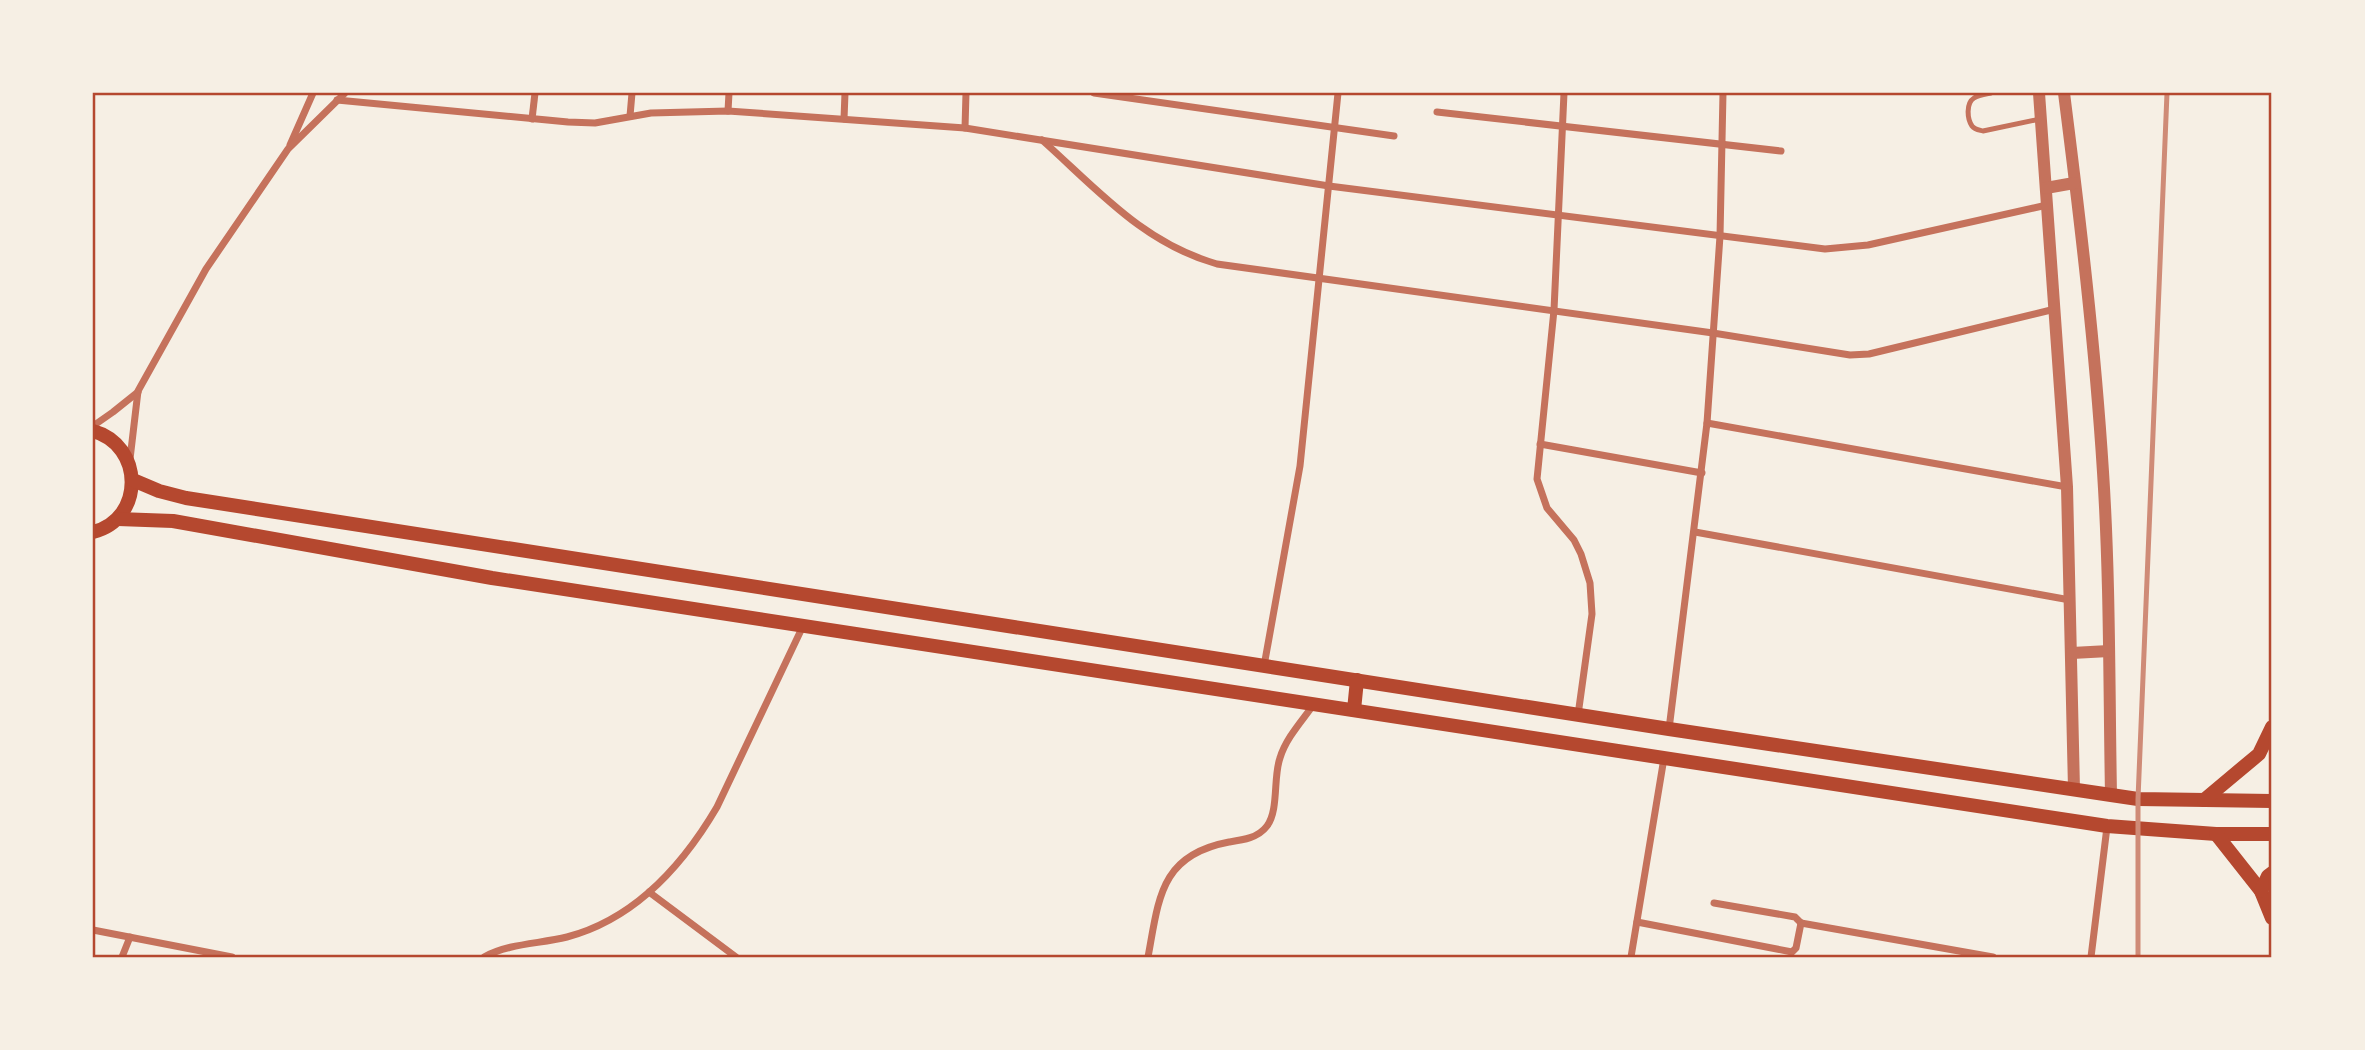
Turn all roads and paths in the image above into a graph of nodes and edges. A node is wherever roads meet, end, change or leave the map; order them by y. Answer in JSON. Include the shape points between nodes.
{"nodes":[{"id":1,"x":313,"y":93,"type":"edge"},
{"id":2,"x":345,"y":93,"type":"edge"},
{"id":3,"x":535,"y":93,"type":"edge"},
{"id":4,"x":632,"y":93,"type":"edge"},
{"id":5,"x":729,"y":93,"type":"edge"},
{"id":6,"x":845,"y":93,"type":"edge"},
{"id":7,"x":966,"y":93,"type":"edge"},
{"id":8,"x":1095,"y":93,"type":"edge"},
{"id":9,"x":1338,"y":93,"type":"edge"},
{"id":10,"x":1564,"y":93,"type":"edge"},
{"id":11,"x":1723,"y":93,"type":"edge"},
{"id":12,"x":1991,"y":93,"type":"edge"},
{"id":13,"x":2039,"y":93,"type":"edge"},
{"id":14,"x":2065,"y":99,"type":"edge"},
{"id":15,"x":337,"y":100,"type":"junction"},
{"id":16,"x":728,"y":111,"type":"junction"},
{"id":17,"x":1437,"y":112,"type":"dead end"},
{"id":18,"x":2042,"y":114,"type":"junction"},
{"id":19,"x":630,"y":116,"type":"junction"},
{"id":20,"x":844,"y":118,"type":"junction"},
{"id":21,"x":532,"y":119,"type":"junction"},
{"id":22,"x":1563,"y":126,"type":"junction"},
{"id":23,"x":1335,"y":127,"type":"junction"},
{"id":24,"x":965,"y":128,"type":"junction"},
{"id":25,"x":1394,"y":136,"type":"dead end"},
{"id":26,"x":1041,"y":140,"type":"junction"},
{"id":27,"x":1723,"y":144,"type":"junction"},
{"id":28,"x":288,"y":149,"type":"junction"},
{"id":29,"x":1781,"y":151,"type":"dead end"},
{"id":30,"x":2074,"y":183,"type":"junction"},
{"id":31,"x":1329,"y":186,"type":"junction"},
{"id":32,"x":2046,"y":188,"type":"junction"},
{"id":33,"x":2047,"y":205,"type":"junction"},
{"id":34,"x":1559,"y":216,"type":"junction"},
{"id":35,"x":1720,"y":236,"type":"junction"},
{"id":36,"x":1319,"y":280,"type":"junction"},
{"id":37,"x":2054,"y":309,"type":"junction"},
{"id":38,"x":1554,"y":310,"type":"junction"},
{"id":39,"x":1713,"y":333,"type":"junction"},
{"id":40,"x":138,"y":391,"type":"junction"},
{"id":41,"x":1707,"y":423,"type":"junction"},
{"id":42,"x":93,"y":426,"type":"edge"},
{"id":43,"x":93,"y":431,"type":"edge"},
{"id":44,"x":1540,"y":444,"type":"junction"},
{"id":45,"x":130,"y":463,"type":"junction"},
{"id":46,"x":1702,"y":473,"type":"junction"},
{"id":47,"x":133,"y":480,"type":"junction"},
{"id":48,"x":2067,"y":488,"type":"junction"},
{"id":49,"x":118,"y":519,"type":"junction"},
{"id":50,"x":93,"y":532,"type":"edge"},
{"id":51,"x":1696,"y":532,"type":"junction"},
{"id":52,"x":2070,"y":600,"type":"junction"},
{"id":53,"x":803,"y":626,"type":"junction"},
{"id":54,"x":2109,"y":651,"type":"junction"},
{"id":55,"x":2072,"y":653,"type":"junction"},
{"id":56,"x":1264,"y":666,"type":"junction"},
{"id":57,"x":1357,"y":680,"type":"junction"},
{"id":58,"x":1314,"y":703,"type":"junction"},
{"id":59,"x":1354,"y":709,"type":"junction"},
{"id":60,"x":1578,"y":715,"type":"junction"},
{"id":61,"x":2272,"y":727,"type":"edge"},
{"id":62,"x":1669,"y":729,"type":"junction"},
{"id":63,"x":2269,"y":745,"type":"edge"},
{"id":64,"x":1664,"y":757,"type":"junction"},
{"id":65,"x":2074,"y":789,"type":"junction"},
{"id":66,"x":2111,"y":795,"type":"junction"},
{"id":67,"x":2204,"y":800,"type":"junction"},
{"id":68,"x":2272,"y":801,"type":"edge"},
{"id":69,"x":2107,"y":826,"type":"junction"},
{"id":70,"x":2216,"y":834,"type":"junction"},
{"id":71,"x":2272,"y":834,"type":"edge"},
{"id":72,"x":2272,"y":873,"type":"edge"},
{"id":73,"x":2260,"y":891,"type":"junction"},
{"id":74,"x":649,"y":892,"type":"junction"},
{"id":75,"x":1714,"y":903,"type":"dead end"},
{"id":76,"x":2272,"y":918,"type":"edge"},
{"id":77,"x":1637,"y":922,"type":"junction"},
{"id":78,"x":1801,"y":923,"type":"junction"},
{"id":79,"x":93,"y":930,"type":"edge"},
{"id":80,"x":130,"y":937,"type":"junction"},
{"id":81,"x":122,"y":957,"type":"edge"},
{"id":82,"x":232,"y":957,"type":"edge"},
{"id":83,"x":484,"y":957,"type":"edge"},
{"id":84,"x":736,"y":957,"type":"edge"},
{"id":85,"x":1148,"y":957,"type":"edge"},
{"id":86,"x":1631,"y":957,"type":"edge"},
{"id":87,"x":1993,"y":957,"type":"edge"},
{"id":88,"x":2091,"y":957,"type":"edge"}],
"edges":[{"from":1,"to":28,"type":"street"},
{"from":2,"to":15,"type":"street"},
{"from":3,"to":21,"type":"street"},
{"from":4,"to":19,"type":"street"},
{"from":5,"to":16,"type":"street"},
{"from":6,"to":20,"type":"street"},
{"from":7,"to":24,"type":"street"},
{"from":8,"to":23,"type":"street"},
{"from":9,"to":23,"type":"street"},
{"from":10,"to":22,"type":"street"},
{"from":11,"to":27,"type":"street"},
{"from":12,"to":18,"type":"lane","via":[[1974,97],[1969,104],[1975,129],[1983,131]]},
{"from":13,"to":18,"type":"street"},
{"from":14,"to":18,"type":"street"},
{"from":14,"to":30,"type":"street"},
{"from":15,"to":21,"type":"street"},
{"from":15,"to":28,"type":"street"},
{"from":16,"to":19,"type":"street"},
{"from":16,"to":20,"type":"street"},
{"from":17,"to":22,"type":"street"},
{"from":18,"to":32,"type":"street"},
{"from":19,"to":21,"type":"street","via":[[595,123]]},
{"from":20,"to":24,"type":"street"},
{"from":22,"to":27,"type":"street"},
{"from":22,"to":34,"type":"street"},
{"from":23,"to":25,"type":"street"},
{"from":23,"to":31,"type":"street"},
{"from":24,"to":26,"type":"street"},
{"from":26,"to":31,"type":"street"},
{"from":26,"to":36,"type":"street","via":[[1139,227],[1176,250],[1217,264]]},
{"from":27,"to":29,"type":"street"},
{"from":27,"to":35,"type":"street"},
{"from":28,"to":40,"type":"street","via":[[206,269]]},
{"from":30,"to":32,"type":"street"},
{"from":30,"to":54,"type":"street","via":[[2097,387]]},
{"from":31,"to":34,"type":"street"},
{"from":31,"to":36,"type":"street"},
{"from":32,"to":33,"type":"street"},
{"from":33,"to":35,"type":"street","via":[[1868,246],[1803,247]]},
{"from":33,"to":37,"type":"street"},
{"from":34,"to":35,"type":"street"},
{"from":34,"to":38,"type":"street"},
{"from":35,"to":39,"type":"street"},
{"from":36,"to":38,"type":"street"},
{"from":36,"to":56,"type":"street","via":[[1300,466]]},
{"from":37,"to":39,"type":"street","via":[[1860,355]]},
{"from":37,"to":48,"type":"street"},
{"from":38,"to":39,"type":"street"},
{"from":38,"to":44,"type":"street"},
{"from":39,"to":41,"type":"street"},
{"from":40,"to":42,"type":"street"},
{"from":40,"to":45,"type":"street"},
{"from":41,"to":46,"type":"street"},
{"from":41,"to":48,"type":"street"},
{"from":43,"to":45,"type":"main road","via":[[117,444]]},
{"from":44,"to":46,"type":"street"},
{"from":44,"to":60,"type":"street","via":[[1537,479],[1542,499],[1574,540],[1590,583],[1591,614]]},
{"from":45,"to":47,"type":"main road"},
{"from":46,"to":51,"type":"street"},
{"from":47,"to":49,"type":"main road","via":[[130,501]]},
{"from":47,"to":56,"type":"main road","via":[[186,498]]},
{"from":48,"to":52,"type":"street"},
{"from":49,"to":50,"type":"main road"},
{"from":49,"to":53,"type":"main road","via":[[173,521],[492,578]]},
{"from":51,"to":52,"type":"street"},
{"from":51,"to":62,"type":"street"},
{"from":52,"to":55,"type":"street"},
{"from":53,"to":58,"type":"main road"},
{"from":53,"to":74,"type":"street","via":[[717,807],[686,853]]},
{"from":54,"to":55,"type":"street"},
{"from":54,"to":66,"type":"street"},
{"from":55,"to":65,"type":"street"},
{"from":56,"to":57,"type":"main road"},
{"from":57,"to":59,"type":"main road"},
{"from":57,"to":60,"type":"main road"},
{"from":58,"to":59,"type":"main road"},
{"from":58,"to":85,"type":"street","via":[[1279,760],[1267,826],[1248,839],[1208,846],[1176,869],[1158,903]]},
{"from":59,"to":64,"type":"main road"},
{"from":60,"to":62,"type":"main road"},
{"from":61,"to":63,"type":"main road"},
{"from":62,"to":65,"type":"main road"},
{"from":63,"to":67,"type":"main road"},
{"from":64,"to":69,"type":"main road"},
{"from":64,"to":77,"type":"street"},
{"from":65,"to":66,"type":"main road"},
{"from":66,"to":67,"type":"main road"},
{"from":67,"to":68,"type":"main road"},
{"from":69,"to":70,"type":"main road"},
{"from":69,"to":88,"type":"street"},
{"from":70,"to":71,"type":"main road"},
{"from":70,"to":73,"type":"main road"},
{"from":72,"to":73,"type":"main road"},
{"from":73,"to":76,"type":"main road"},
{"from":74,"to":83,"type":"street","via":[[610,919],[571,936],[508,947]]},
{"from":74,"to":84,"type":"street"},
{"from":75,"to":78,"type":"street","via":[[1796,917]]},
{"from":77,"to":78,"type":"street","via":[[1792,952]]},
{"from":77,"to":86,"type":"street"},
{"from":78,"to":87,"type":"street"},
{"from":79,"to":80,"type":"street"},
{"from":80,"to":81,"type":"street"},
{"from":80,"to":82,"type":"street"}]}
